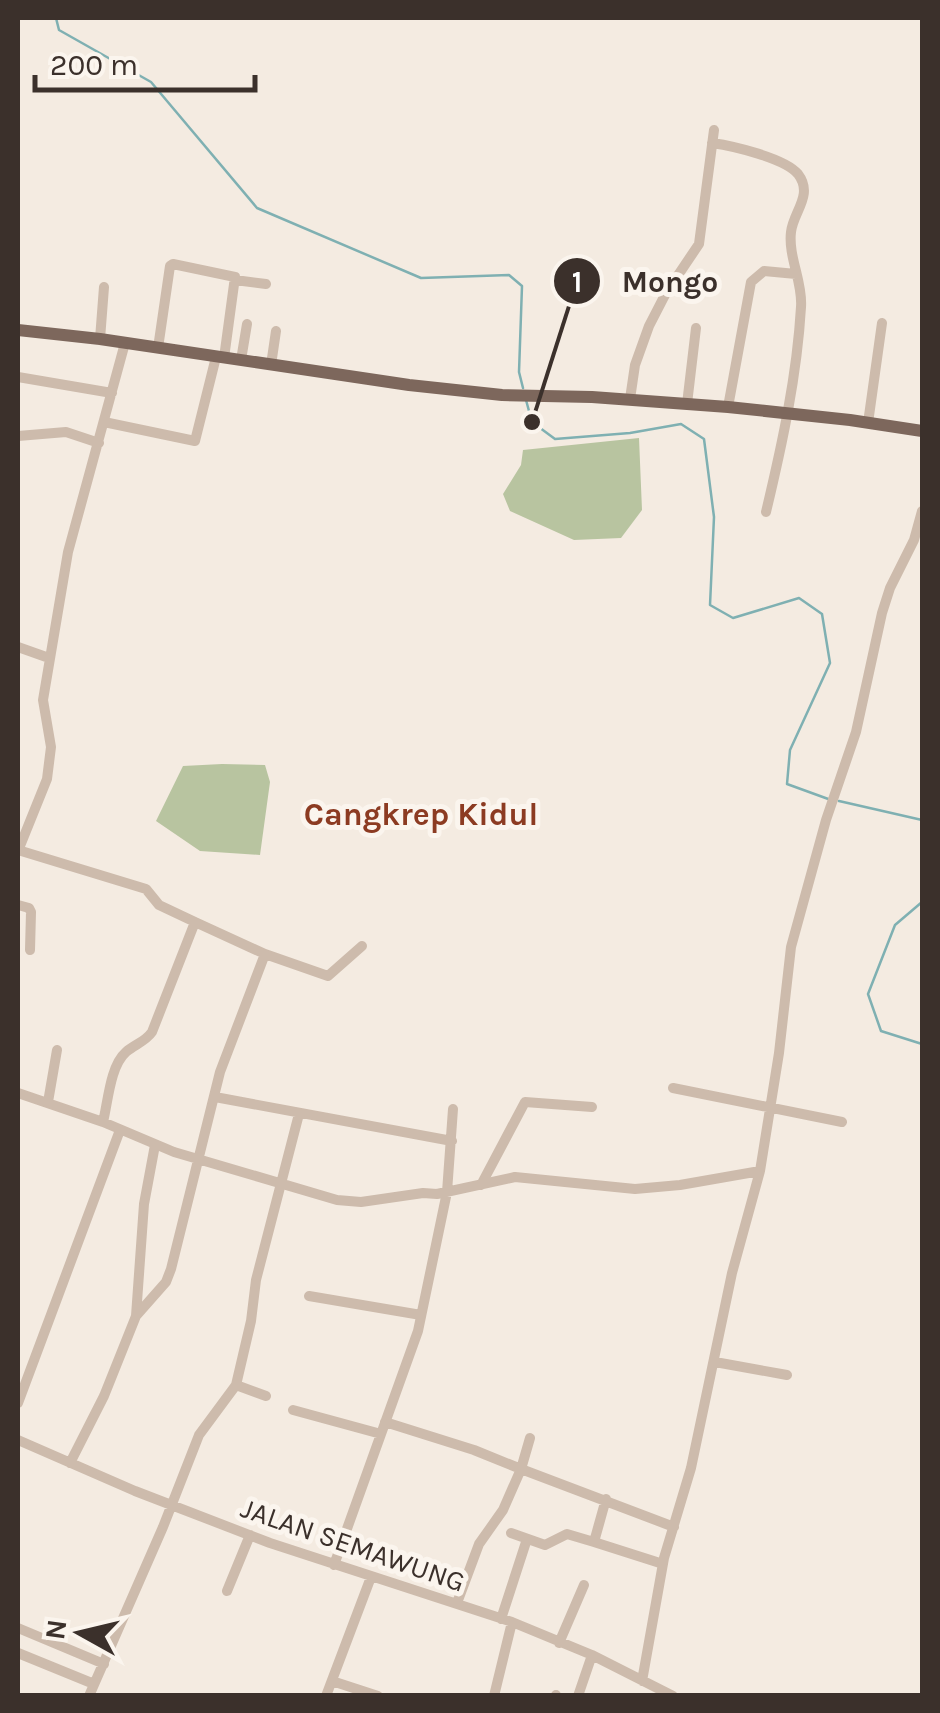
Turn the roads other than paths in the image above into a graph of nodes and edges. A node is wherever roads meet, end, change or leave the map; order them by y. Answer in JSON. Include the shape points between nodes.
{"nodes":[{"id":1,"x":714,"y":130,"type":"dead end"},
{"id":2,"x":712,"y":143,"type":"junction"},
{"id":3,"x":796,"y":274,"type":"junction"},
{"id":4,"x":235,"y":280,"type":"junction"},
{"id":5,"x":266,"y":284,"type":"dead end"},
{"id":6,"x":104,"y":287,"type":"dead end"},
{"id":7,"x":882,"y":323,"type":"dead end"},
{"id":8,"x":246,"y":324,"type":"dead end"},
{"id":9,"x":696,"y":328,"type":"dead end"},
{"id":10,"x":18,"y":330,"type":"edge"},
{"id":11,"x":276,"y":331,"type":"dead end"},
{"id":12,"x":100,"y":339,"type":"junction"},
{"id":13,"x":125,"y":343,"type":"junction"},
{"id":14,"x":158,"y":348,"type":"junction"},
{"id":15,"x":220,"y":357,"type":"junction"},
{"id":16,"x":241,"y":360,"type":"junction"},
{"id":17,"x":272,"y":365,"type":"junction"},
{"id":18,"x":18,"y":377,"type":"edge"},
{"id":19,"x":112,"y":393,"type":"junction"},
{"id":20,"x":630,"y":399,"type":"junction"},
{"id":21,"x":686,"y":404,"type":"junction"},
{"id":22,"x":728,"y":407,"type":"junction"},
{"id":23,"x":787,"y":413,"type":"junction"},
{"id":24,"x":104,"y":422,"type":"junction"},
{"id":25,"x":868,"y":422,"type":"junction"},
{"id":26,"x":922,"y":431,"type":"edge"},
{"id":27,"x":18,"y":436,"type":"edge"},
{"id":28,"x":98,"y":443,"type":"junction"},
{"id":29,"x":922,"y":511,"type":"edge"},
{"id":30,"x":766,"y":512,"type":"dead end"},
{"id":31,"x":18,"y":647,"type":"edge"},
{"id":32,"x":50,"y":658,"type":"junction"},
{"id":33,"x":18,"y":850,"type":"edge"},
{"id":34,"x":18,"y":905,"type":"edge"},
{"id":35,"x":195,"y":922,"type":"junction"},
{"id":36,"x":362,"y":946,"type":"dead end"},
{"id":37,"x":30,"y":950,"type":"dead end"},
{"id":38,"x":265,"y":954,"type":"junction"},
{"id":39,"x":57,"y":1050,"type":"dead end"},
{"id":40,"x":673,"y":1088,"type":"dead end"},
{"id":41,"x":18,"y":1093,"type":"edge"},
{"id":42,"x":215,"y":1097,"type":"junction"},
{"id":43,"x":48,"y":1102,"type":"junction"},
{"id":44,"x":770,"y":1105,"type":"junction"},
{"id":45,"x":592,"y":1107,"type":"dead end"},
{"id":46,"x":453,"y":1108,"type":"dead end"},
{"id":47,"x":299,"y":1114,"type":"junction"},
{"id":48,"x":104,"y":1122,"type":"junction"},
{"id":49,"x":842,"y":1122,"type":"dead end"},
{"id":50,"x":120,"y":1130,"type":"junction"},
{"id":51,"x":452,"y":1142,"type":"junction"},
{"id":52,"x":155,"y":1145,"type":"junction"},
{"id":53,"x":199,"y":1160,"type":"junction"},
{"id":54,"x":760,"y":1171,"type":"junction"},
{"id":55,"x":280,"y":1184,"type":"junction"},
{"id":56,"x":480,"y":1186,"type":"junction"},
{"id":57,"x":447,"y":1192,"type":"junction"},
{"id":58,"x":310,"y":1296,"type":"dead end"},
{"id":59,"x":421,"y":1315,"type":"junction"},
{"id":60,"x":136,"y":1316,"type":"junction"},
{"id":61,"x":714,"y":1362,"type":"junction"},
{"id":62,"x":787,"y":1374,"type":"dead end"},
{"id":63,"x":236,"y":1385,"type":"junction"},
{"id":64,"x":266,"y":1396,"type":"dead end"},
{"id":65,"x":18,"y":1402,"type":"edge"},
{"id":66,"x":293,"y":1410,"type":"dead end"},
{"id":67,"x":385,"y":1422,"type":"junction"},
{"id":68,"x":381,"y":1434,"type":"junction"},
{"id":69,"x":530,"y":1438,"type":"dead end"},
{"id":70,"x":18,"y":1440,"type":"edge"},
{"id":71,"x":70,"y":1463,"type":"junction"},
{"id":72,"x":520,"y":1469,"type":"junction"},
{"id":73,"x":606,"y":1499,"type":"junction"},
{"id":74,"x":171,"y":1505,"type":"junction"},
{"id":75,"x":674,"y":1527,"type":"junction"},
{"id":76,"x":510,"y":1532,"type":"dead end"},
{"id":77,"x":250,"y":1535,"type":"junction"},
{"id":78,"x":527,"y":1539,"type":"junction"},
{"id":79,"x":594,"y":1542,"type":"junction"},
{"id":80,"x":663,"y":1564,"type":"junction"},
{"id":81,"x":334,"y":1565,"type":"junction"},
{"id":82,"x":371,"y":1578,"type":"junction"},
{"id":83,"x":584,"y":1585,"type":"dead end"},
{"id":84,"x":227,"y":1591,"type":"dead end"},
{"id":85,"x":457,"y":1603,"type":"junction"},
{"id":86,"x":507,"y":1620,"type":"junction"},
{"id":87,"x":18,"y":1628,"type":"edge"},
{"id":88,"x":559,"y":1642,"type":"junction"},
{"id":89,"x":18,"y":1652,"type":"edge"},
{"id":90,"x":592,"y":1655,"type":"junction"},
{"id":91,"x":104,"y":1664,"type":"junction"},
{"id":92,"x":332,"y":1681,"type":"junction"},
{"id":93,"x":642,"y":1681,"type":"junction"},
{"id":94,"x":94,"y":1684,"type":"junction"},
{"id":95,"x":669,"y":1695,"type":"edge"},
{"id":96,"x":89,"y":1696,"type":"edge"},
{"id":97,"x":326,"y":1696,"type":"edge"},
{"id":98,"x":378,"y":1696,"type":"edge"},
{"id":99,"x":494,"y":1696,"type":"edge"},
{"id":100,"x":578,"y":1696,"type":"edge"}],
"edges":[{"from":1,"to":2,"type":"street"},
{"from":2,"to":3,"type":"street","via":[[776,160],[798,174],[803,198],[790,234]]},
{"from":2,"to":20,"type":"street","via":[[698,244],[649,326]]},
{"from":3,"to":22,"type":"street","via":[[764,272],[751,282]]},
{"from":3,"to":23,"type":"street","via":[[801,306]]},
{"from":4,"to":5,"type":"street"},
{"from":4,"to":14,"type":"street","via":[[230,273],[171,264]]},
{"from":4,"to":15,"type":"street"},
{"from":6,"to":12,"type":"street"},
{"from":7,"to":25,"type":"street"},
{"from":8,"to":16,"type":"street"},
{"from":9,"to":21,"type":"street"},
{"from":10,"to":12,"type":"main road"},
{"from":11,"to":17,"type":"street"},
{"from":12,"to":13,"type":"main road"},
{"from":13,"to":14,"type":"main road"},
{"from":13,"to":19,"type":"street"},
{"from":14,"to":15,"type":"main road"},
{"from":15,"to":16,"type":"main road"},
{"from":15,"to":24,"type":"street","via":[[195,441]]},
{"from":16,"to":17,"type":"main road"},
{"from":17,"to":20,"type":"main road","via":[[502,395]]},
{"from":18,"to":19,"type":"street"},
{"from":19,"to":24,"type":"street"},
{"from":20,"to":21,"type":"main road"},
{"from":21,"to":22,"type":"main road"},
{"from":22,"to":23,"type":"main road"},
{"from":23,"to":25,"type":"main road"},
{"from":23,"to":30,"type":"street"},
{"from":24,"to":28,"type":"street"},
{"from":25,"to":26,"type":"main road"},
{"from":27,"to":28,"type":"street","via":[[66,432]]},
{"from":28,"to":32,"type":"street","via":[[68,552]]},
{"from":29,"to":44,"type":"street","via":[[886,600],[856,732],[791,947]]},
{"from":31,"to":32,"type":"street"},
{"from":32,"to":33,"type":"street","via":[[43,700],[50,762]]},
{"from":33,"to":35,"type":"street","via":[[146,889],[158,905]]},
{"from":34,"to":37,"type":"street","via":[[31,912]]},
{"from":35,"to":38,"type":"street"},
{"from":35,"to":48,"type":"street","via":[[152,1032],[120,1062]]},
{"from":36,"to":38,"type":"street","via":[[328,976]]},
{"from":38,"to":42,"type":"street"},
{"from":39,"to":43,"type":"street"},
{"from":40,"to":44,"type":"street"},
{"from":41,"to":43,"type":"street"},
{"from":42,"to":47,"type":"street"},
{"from":42,"to":53,"type":"street"},
{"from":43,"to":48,"type":"street"},
{"from":44,"to":49,"type":"street"},
{"from":44,"to":54,"type":"street"},
{"from":45,"to":56,"type":"street","via":[[525,1102]]},
{"from":46,"to":51,"type":"street"},
{"from":47,"to":51,"type":"street"},
{"from":47,"to":55,"type":"street"},
{"from":48,"to":50,"type":"street"},
{"from":50,"to":52,"type":"street"},
{"from":50,"to":65,"type":"street"},
{"from":51,"to":57,"type":"street"},
{"from":52,"to":53,"type":"street"},
{"from":52,"to":60,"type":"street"},
{"from":53,"to":55,"type":"street"},
{"from":53,"to":60,"type":"street","via":[[172,1268]]},
{"from":54,"to":56,"type":"street","via":[[635,1189],[525,1176]]},
{"from":54,"to":61,"type":"street"},
{"from":55,"to":57,"type":"street","via":[[361,1202]]},
{"from":55,"to":63,"type":"street"},
{"from":56,"to":57,"type":"street"},
{"from":57,"to":59,"type":"street"},
{"from":58,"to":59,"type":"street"},
{"from":59,"to":67,"type":"street"},
{"from":60,"to":71,"type":"street"},
{"from":61,"to":62,"type":"street"},
{"from":61,"to":75,"type":"street"},
{"from":63,"to":64,"type":"street"},
{"from":63,"to":74,"type":"street","via":[[204,1424]]},
{"from":66,"to":68,"type":"street"},
{"from":67,"to":68,"type":"street"},
{"from":67,"to":72,"type":"street"},
{"from":68,"to":81,"type":"street"},
{"from":69,"to":72,"type":"street"},
{"from":70,"to":71,"type":"street","name":"JALAN SEMAWUNG"},
{"from":71,"to":74,"type":"street","name":"JALAN SEMAWUNG"},
{"from":72,"to":73,"type":"street"},
{"from":72,"to":85,"type":"street"},
{"from":73,"to":75,"type":"street"},
{"from":73,"to":79,"type":"street"},
{"from":74,"to":77,"type":"street","name":"JALAN SEMAWUNG"},
{"from":74,"to":91,"type":"street"},
{"from":75,"to":80,"type":"street"},
{"from":76,"to":78,"type":"street"},
{"from":77,"to":81,"type":"street","name":"JALAN SEMAWUNG"},
{"from":77,"to":84,"type":"street"},
{"from":78,"to":79,"type":"street","via":[[545,1545],[566,1534]]},
{"from":78,"to":86,"type":"street"},
{"from":79,"to":80,"type":"street"},
{"from":80,"to":93,"type":"street"},
{"from":81,"to":82,"type":"street","name":"JALAN SEMAWUNG"},
{"from":82,"to":85,"type":"street","name":"JALAN SEMAWUNG"},
{"from":82,"to":92,"type":"street"},
{"from":83,"to":88,"type":"street"},
{"from":85,"to":86,"type":"street","name":"JALAN SEMAWUNG"},
{"from":86,"to":88,"type":"street","name":"JALAN SEMAWUNG"},
{"from":86,"to":99,"type":"street"},
{"from":87,"to":91,"type":"street"},
{"from":88,"to":90,"type":"street","name":"JALAN SEMAWUNG"},
{"from":89,"to":94,"type":"street"},
{"from":90,"to":93,"type":"street","name":"JALAN SEMAWUNG"},
{"from":90,"to":100,"type":"street"},
{"from":91,"to":94,"type":"street"},
{"from":92,"to":97,"type":"street"},
{"from":92,"to":98,"type":"street"},
{"from":93,"to":95,"type":"street","name":"JALAN SEMAWUNG"},
{"from":94,"to":96,"type":"street"}]}
